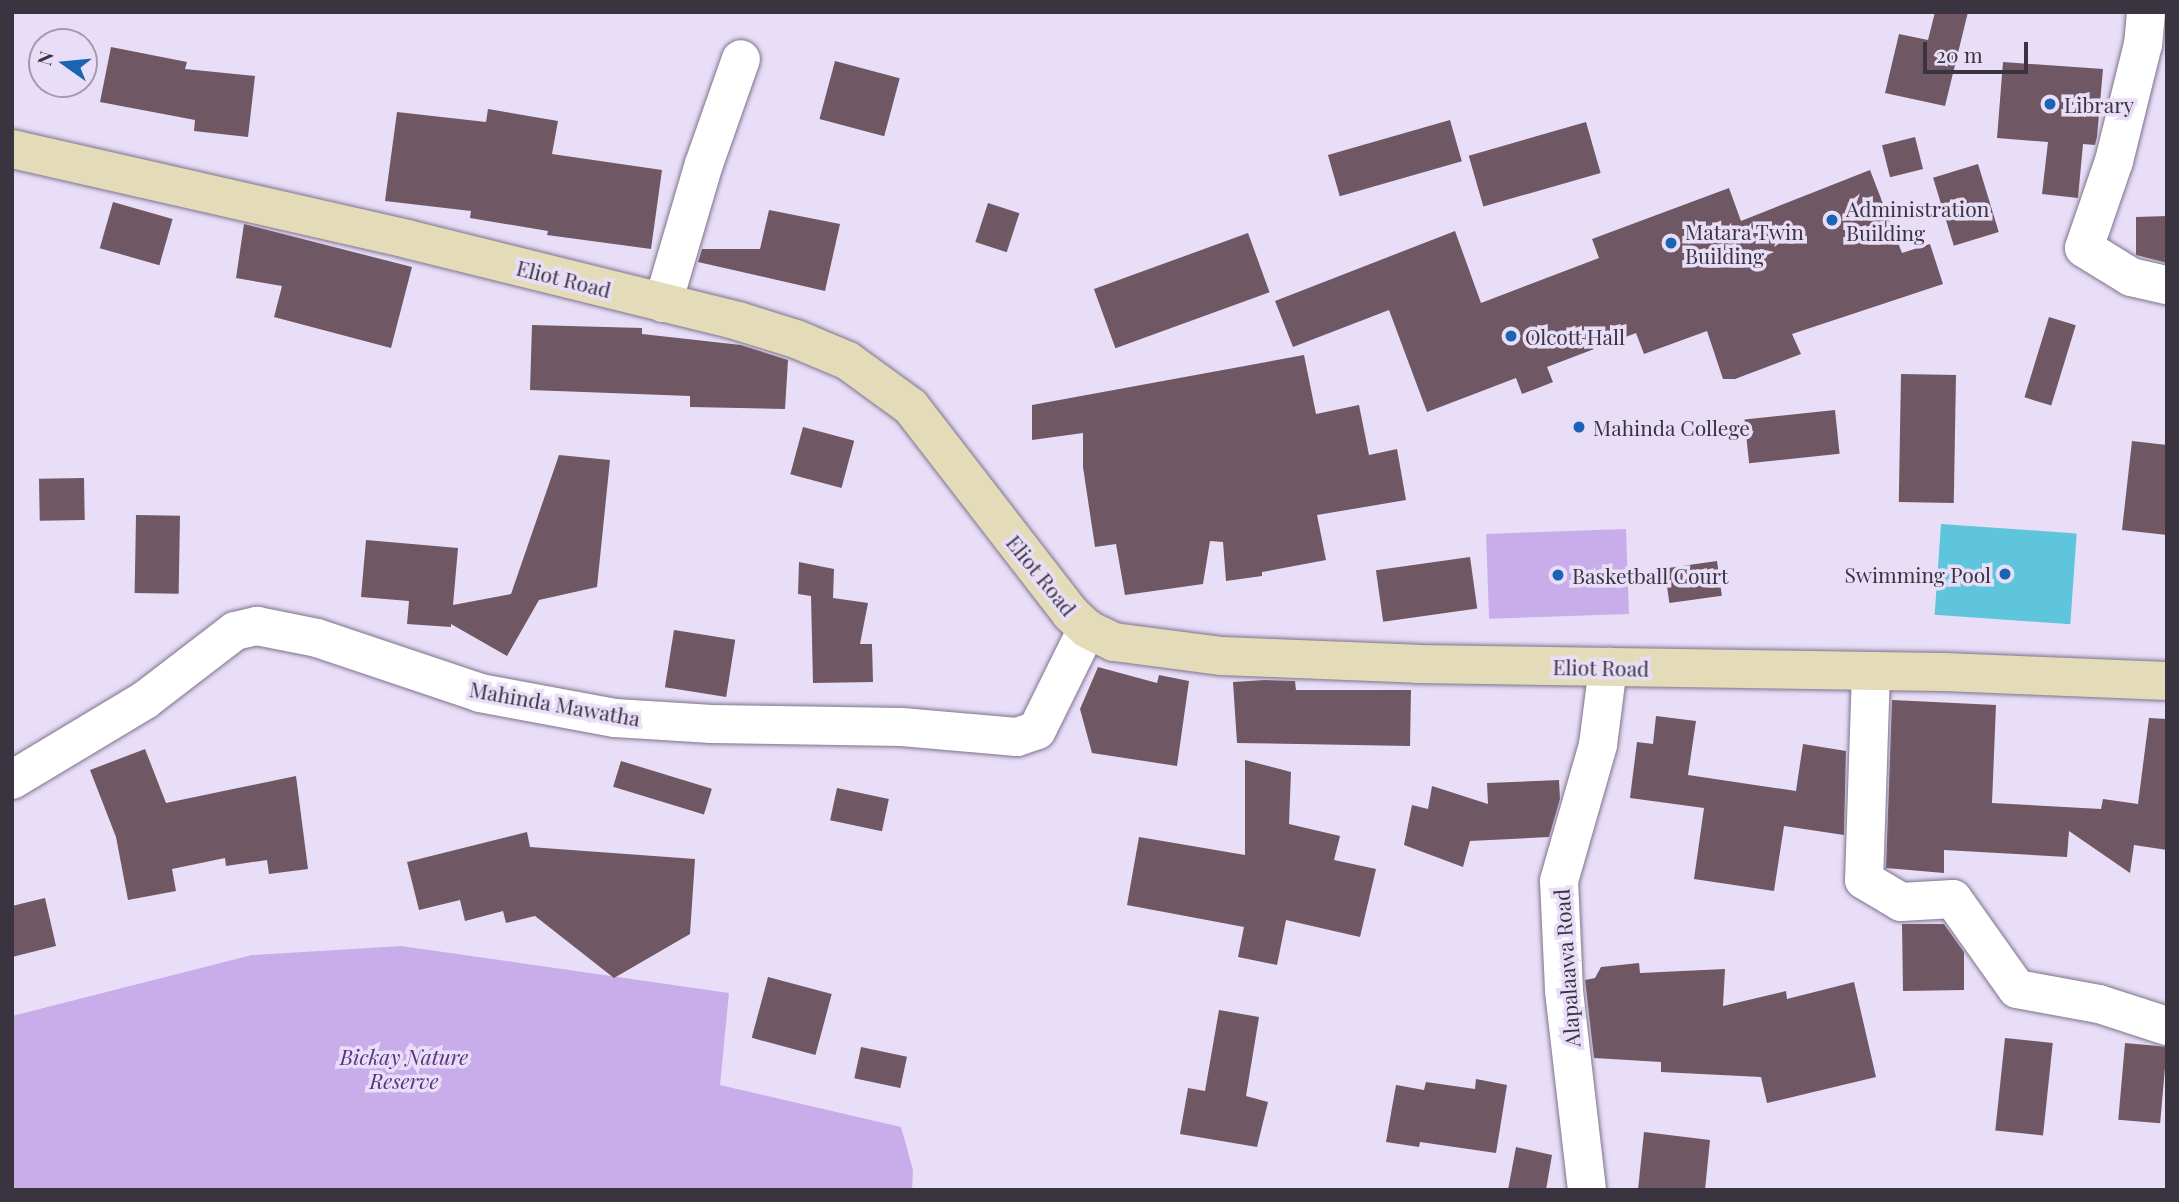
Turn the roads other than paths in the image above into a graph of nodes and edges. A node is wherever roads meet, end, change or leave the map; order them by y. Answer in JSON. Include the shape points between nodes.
{"nodes":[{"id":1,"x":2146,"y":12,"type":"edge"},
{"id":2,"x":741,"y":59,"type":"dead end"},
{"id":3,"x":12,"y":149,"type":"edge"},
{"id":4,"x":2167,"y":285,"type":"edge"},
{"id":5,"x":663,"y":303,"type":"junction"},
{"id":6,"x":1087,"y":629,"type":"junction"},
{"id":7,"x":1608,"y":667,"type":"junction"},
{"id":8,"x":1871,"y":671,"type":"junction"},
{"id":9,"x":2167,"y":681,"type":"edge"},
{"id":10,"x":12,"y":780,"type":"edge"},
{"id":11,"x":2167,"y":1026,"type":"edge"},
{"id":12,"x":1587,"y":1190,"type":"edge"}],
"edges":[{"from":1,"to":4,"type":"street","via":[[2143,44],[2114,162],[2084,248],[2131,277]]},
{"from":2,"to":5,"type":"street"},
{"from":3,"to":5,"type":"street","name":"Eliot Road"},
{"from":5,"to":6,"type":"street","name":"Eliot Road","via":[[796,339],[848,361],[911,407],[1061,602]]},
{"from":6,"to":7,"type":"street","name":"Eliot Road","via":[[1114,642],[1222,656]]},
{"from":6,"to":10,"type":"street","name":"Mahinda Mawatha","via":[[1037,730],[1017,737],[902,727],[615,718],[480,693],[317,638],[257,626],[235,631],[145,700]]},
{"from":7,"to":8,"type":"street","name":"Eliot Road"},
{"from":7,"to":12,"type":"street","name":"Alapalaawa Road","via":[[1598,745],[1559,881],[1564,990]]},
{"from":8,"to":9,"type":"street","name":"Eliot Road"},
{"from":8,"to":11,"type":"street","via":[[1864,880],[1901,902],[1953,899],[2017,989],[2099,1004]]}]}
